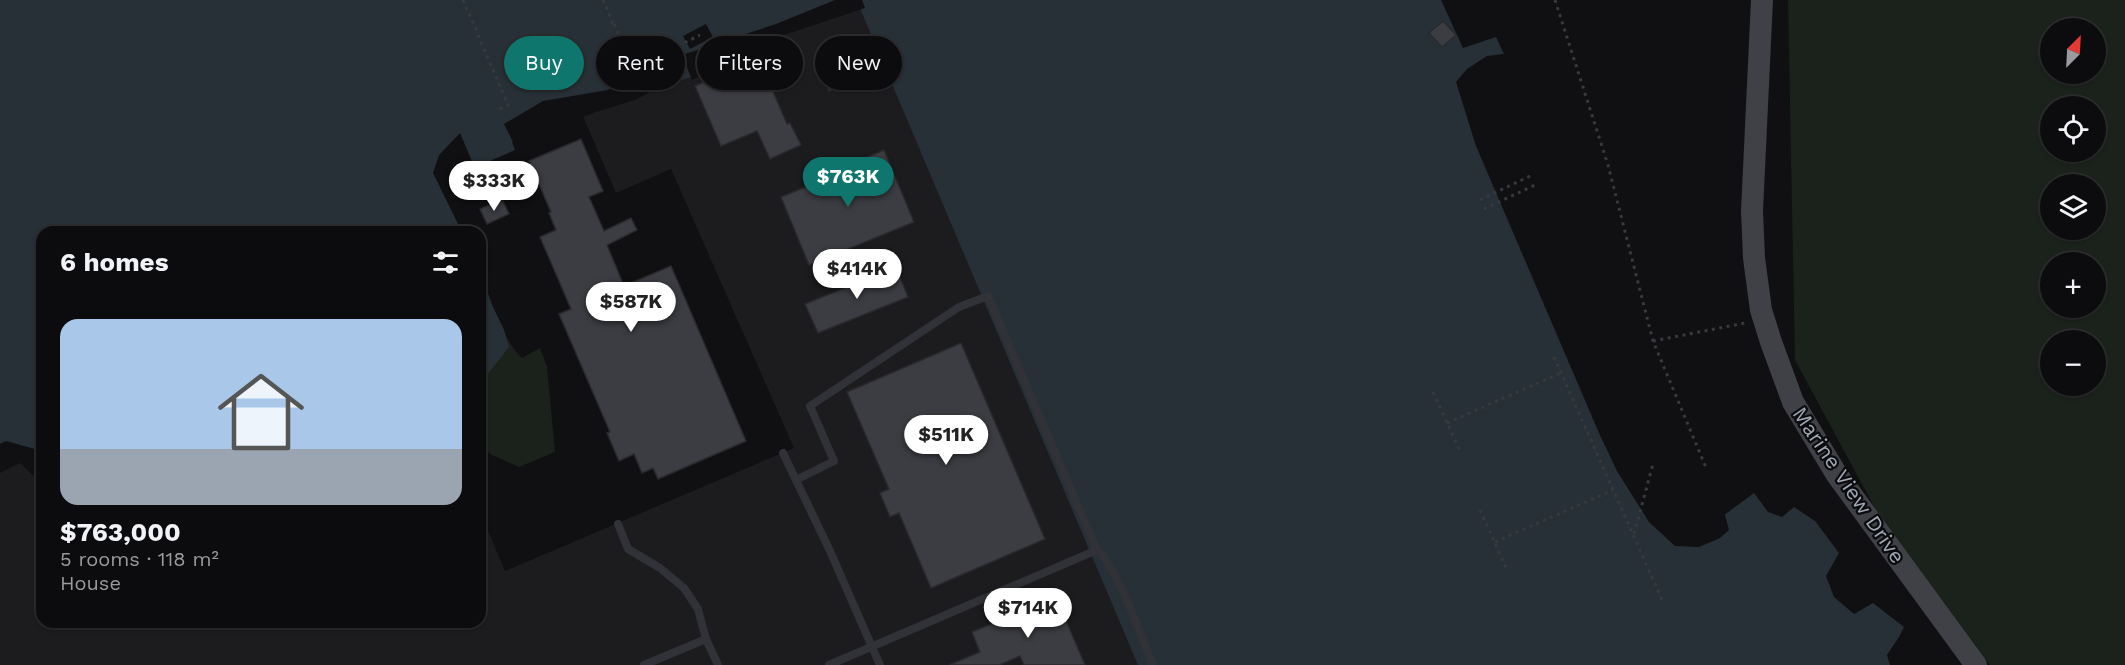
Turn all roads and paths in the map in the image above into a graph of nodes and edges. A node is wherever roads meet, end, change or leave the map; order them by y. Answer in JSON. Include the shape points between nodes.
{"nodes":[{"id":1,"x":463,"y":0,"type":"edge"},
{"id":2,"x":603,"y":0,"type":"edge"},
{"id":3,"x":1555,"y":0,"type":"edge"},
{"id":4,"x":1762,"y":0,"type":"edge"},
{"id":5,"x":614,"y":24,"type":"junction"},
{"id":6,"x":478,"y":35,"type":"junction"},
{"id":7,"x":619,"y":36,"type":"edge"},
{"id":8,"x":620,"y":36,"type":"edge"},
{"id":9,"x":484,"y":49,"type":"dead end"},
{"id":10,"x":498,"y":110,"type":"dead end"},
{"id":11,"x":1530,"y":176,"type":"dead end"},
{"id":12,"x":1535,"y":185,"type":"dead end"},
{"id":13,"x":1480,"y":200,"type":"dead end"},
{"id":14,"x":1484,"y":209,"type":"dead end"},
{"id":15,"x":1764,"y":320,"type":"junction"},
{"id":16,"x":1653,"y":341,"type":"junction"},
{"id":17,"x":1554,"y":357,"type":"dead end"},
{"id":18,"x":1561,"y":373,"type":"junction"},
{"id":19,"x":1433,"y":392,"type":"dead end"},
{"id":20,"x":1447,"y":423,"type":"junction"},
{"id":21,"x":1460,"y":451,"type":"dead end"},
{"id":22,"x":783,"y":453,"type":"dead end"},
{"id":23,"x":1653,"y":464,"type":"dead end"},
{"id":24,"x":1707,"y":470,"type":"dead end"},
{"id":25,"x":796,"y":480,"type":"junction"},
{"id":26,"x":1613,"y":490,"type":"junction"},
{"id":27,"x":1480,"y":510,"type":"dead end"},
{"id":28,"x":618,"y":524,"type":"dead end"},
{"id":29,"x":1634,"y":536,"type":"junction"},
{"id":30,"x":1495,"y":543,"type":"junction"},
{"id":31,"x":1097,"y":550,"type":"junction"},
{"id":32,"x":1507,"y":570,"type":"dead end"},
{"id":33,"x":1664,"y":602,"type":"dead end"},
{"id":34,"x":706,"y":639,"type":"junction"},
{"id":35,"x":872,"y":646,"type":"junction"},
{"id":36,"x":644,"y":665,"type":"edge"},
{"id":37,"x":718,"y":665,"type":"edge"},
{"id":38,"x":829,"y":665,"type":"edge"},
{"id":39,"x":880,"y":665,"type":"edge"},
{"id":40,"x":1153,"y":665,"type":"edge"},
{"id":41,"x":1976,"y":665,"type":"edge"}],
"edges":[{"from":1,"to":6,"type":"path"},
{"from":2,"to":5,"type":"path"},
{"from":3,"to":16,"type":"path","via":[[1608,165]]},
{"from":4,"to":15,"type":"main road","name":"Marine View Drive","via":[[1752,212],[1754,258]]},
{"from":5,"to":7,"type":"path"},
{"from":5,"to":8,"type":"path"},
{"from":6,"to":9,"type":"path"},
{"from":6,"to":10,"type":"path","via":[[508,105]]},
{"from":11,"to":13,"type":"path"},
{"from":12,"to":14,"type":"path"},
{"from":15,"to":16,"type":"path"},
{"from":15,"to":41,"type":"main road","name":"Marine View Drive","via":[[1793,402],[1832,466]]},
{"from":16,"to":24,"type":"path"},
{"from":17,"to":18,"type":"path"},
{"from":18,"to":20,"type":"path"},
{"from":18,"to":26,"type":"path"},
{"from":19,"to":20,"type":"path"},
{"from":20,"to":21,"type":"path"},
{"from":22,"to":25,"type":"lane"},
{"from":23,"to":29,"type":"path"},
{"from":25,"to":31,"type":"lane","via":[[834,461],[810,406],[959,307],[988,296]]},
{"from":25,"to":35,"type":"lane"},
{"from":26,"to":29,"type":"path"},
{"from":26,"to":30,"type":"path"},
{"from":27,"to":30,"type":"path"},
{"from":28,"to":34,"type":"lane","via":[[628,549],[684,588],[698,609]]},
{"from":29,"to":33,"type":"path"},
{"from":30,"to":32,"type":"path"},
{"from":31,"to":35,"type":"lane"},
{"from":31,"to":40,"type":"lane","via":[[1113,573]]},
{"from":34,"to":36,"type":"lane"},
{"from":34,"to":37,"type":"lane"},
{"from":35,"to":38,"type":"lane"},
{"from":35,"to":39,"type":"lane"}]}
